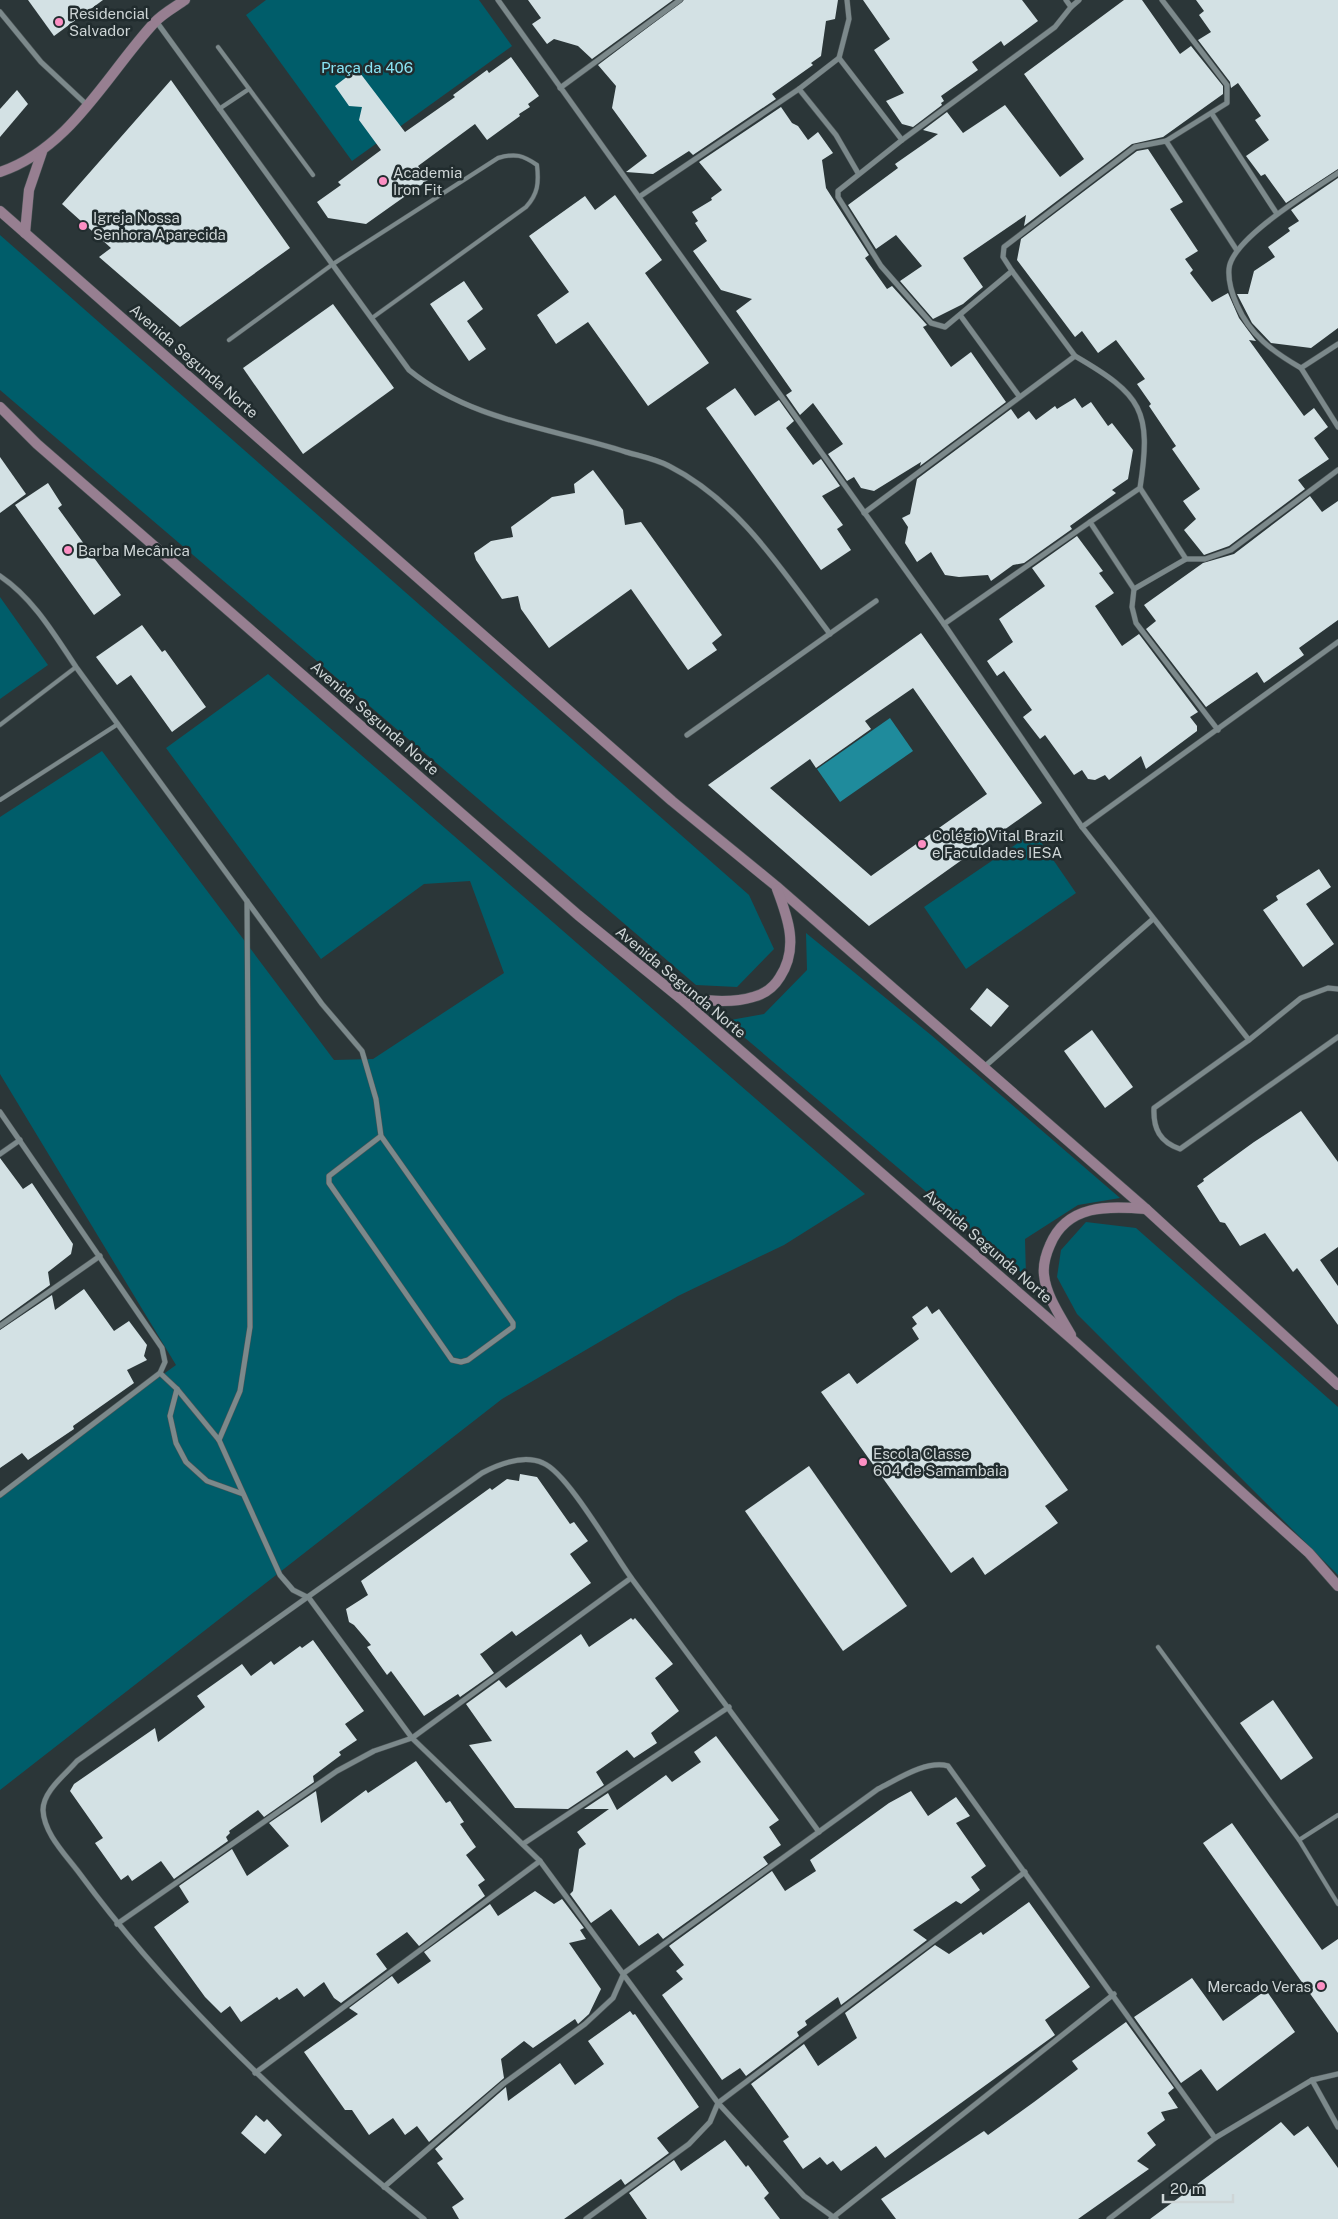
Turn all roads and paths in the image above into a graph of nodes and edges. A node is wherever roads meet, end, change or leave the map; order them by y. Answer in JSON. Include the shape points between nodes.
{"nodes":[{"id":1,"x":185,"y":0,"type":"edge"},
{"id":2,"x":498,"y":0,"type":"edge"},
{"id":3,"x":680,"y":0,"type":"edge"},
{"id":4,"x":847,"y":0,"type":"edge"},
{"id":5,"x":1066,"y":0,"type":"edge"},
{"id":6,"x":1079,"y":0,"type":"edge"},
{"id":7,"x":1162,"y":0,"type":"edge"},
{"id":8,"x":1071,"y":7,"type":"junction"},
{"id":9,"x":0,"y":12,"type":"edge"},
{"id":10,"x":156,"y":21,"type":"junction"},
{"id":11,"x":218,"y":47,"type":"dead end"},
{"id":12,"x":839,"y":58,"type":"junction"},
{"id":13,"x":560,"y":88,"type":"junction"},
{"id":14,"x":249,"y":89,"type":"junction"},
{"id":15,"x":799,"y":89,"type":"junction"},
{"id":16,"x":88,"y":105,"type":"junction"},
{"id":17,"x":219,"y":109,"type":"junction"},
{"id":18,"x":1212,"y":114,"type":"junction"},
{"id":19,"x":902,"y":140,"type":"junction"},
{"id":20,"x":1166,"y":141,"type":"junction"},
{"id":21,"x":42,"y":152,"type":"junction"},
{"id":22,"x":0,"y":172,"type":"edge"},
{"id":23,"x":858,"y":173,"type":"junction"},
{"id":24,"x":1338,"y":173,"type":"edge"},
{"id":25,"x":313,"y":175,"type":"dead end"},
{"id":26,"x":639,"y":197,"type":"junction"},
{"id":27,"x":0,"y":211,"type":"edge"},
{"id":28,"x":1277,"y":214,"type":"junction"},
{"id":29,"x":25,"y":233,"type":"junction"},
{"id":30,"x":1236,"y":249,"type":"junction"},
{"id":31,"x":333,"y":264,"type":"junction"},
{"id":32,"x":1012,"y":271,"type":"junction"},
{"id":33,"x":960,"y":315,"type":"junction"},
{"id":34,"x":372,"y":318,"type":"junction"},
{"id":35,"x":229,"y":340,"type":"dead end"},
{"id":36,"x":1338,"y":344,"type":"edge"},
{"id":37,"x":1075,"y":356,"type":"junction"},
{"id":38,"x":1301,"y":368,"type":"junction"},
{"id":39,"x":1019,"y":396,"type":"junction"},
{"id":40,"x":0,"y":407,"type":"edge"},
{"id":41,"x":1338,"y":427,"type":"edge"},
{"id":42,"x":1338,"y":470,"type":"edge"},
{"id":43,"x":1140,"y":488,"type":"junction"},
{"id":44,"x":864,"y":513,"type":"junction"},
{"id":45,"x":1090,"y":522,"type":"junction"},
{"id":46,"x":1186,"y":559,"type":"junction"},
{"id":47,"x":0,"y":576,"type":"edge"},
{"id":48,"x":1134,"y":589,"type":"junction"},
{"id":49,"x":876,"y":601,"type":"dead end"},
{"id":50,"x":944,"y":624,"type":"junction"},
{"id":51,"x":830,"y":634,"type":"junction"},
{"id":52,"x":1338,"y":642,"type":"edge"},
{"id":53,"x":76,"y":667,"type":"junction"},
{"id":54,"x":119,"y":723,"type":"junction"},
{"id":55,"x":0,"y":725,"type":"edge"},
{"id":56,"x":1218,"y":730,"type":"junction"},
{"id":57,"x":687,"y":735,"type":"dead end"},
{"id":58,"x":0,"y":800,"type":"edge"},
{"id":59,"x":1082,"y":827,"type":"junction"},
{"id":60,"x":776,"y":886,"type":"junction"},
{"id":61,"x":246,"y":901,"type":"junction"},
{"id":62,"x":1153,"y":918,"type":"junction"},
{"id":63,"x":1338,"y":989,"type":"edge"},
{"id":64,"x":680,"y":998,"type":"junction"},
{"id":65,"x":1338,"y":1037,"type":"edge"},
{"id":66,"x":1249,"y":1040,"type":"junction"},
{"id":67,"x":982,"y":1068,"type":"junction"},
{"id":68,"x":0,"y":1112,"type":"edge"},
{"id":69,"x":381,"y":1136,"type":"junction"},
{"id":70,"x":20,"y":1140,"type":"junction"},
{"id":71,"x":0,"y":1154,"type":"edge"},
{"id":72,"x":1146,"y":1209,"type":"junction"},
{"id":73,"x":100,"y":1256,"type":"junction"},
{"id":74,"x":0,"y":1326,"type":"edge"},
{"id":75,"x":1074,"y":1341,"type":"junction"},
{"id":76,"x":160,"y":1373,"type":"junction"},
{"id":77,"x":1338,"y":1385,"type":"edge"},
{"id":78,"x":177,"y":1390,"type":"junction"},
{"id":79,"x":219,"y":1440,"type":"junction"},
{"id":80,"x":243,"y":1494,"type":"junction"},
{"id":81,"x":0,"y":1495,"type":"edge"},
{"id":82,"x":631,"y":1578,"type":"junction"},
{"id":83,"x":1338,"y":1586,"type":"edge"},
{"id":84,"x":309,"y":1598,"type":"junction"},
{"id":85,"x":1158,"y":1647,"type":"dead end"},
{"id":86,"x":729,"y":1707,"type":"junction"},
{"id":87,"x":412,"y":1738,"type":"junction"},
{"id":88,"x":1338,"y":1815,"type":"edge"},
{"id":89,"x":820,"y":1832,"type":"junction"},
{"id":90,"x":1300,"y":1840,"type":"junction"},
{"id":91,"x":523,"y":1844,"type":"junction"},
{"id":92,"x":540,"y":1861,"type":"junction"},
{"id":93,"x":1025,"y":1872,"type":"junction"},
{"id":94,"x":1338,"y":1904,"type":"edge"},
{"id":95,"x":117,"y":1924,"type":"junction"},
{"id":96,"x":624,"y":1973,"type":"junction"},
{"id":97,"x":1114,"y":1994,"type":"junction"},
{"id":98,"x":255,"y":2073,"type":"junction"},
{"id":99,"x":1338,"y":2074,"type":"edge"},
{"id":100,"x":1312,"y":2080,"type":"junction"},
{"id":101,"x":718,"y":2103,"type":"junction"},
{"id":102,"x":1338,"y":2127,"type":"edge"},
{"id":103,"x":1216,"y":2138,"type":"junction"},
{"id":104,"x":384,"y":2187,"type":"junction"},
{"id":105,"x":833,"y":2218,"type":"edge"},
{"id":106,"x":424,"y":2219,"type":"edge"},
{"id":107,"x":586,"y":2219,"type":"edge"},
{"id":108,"x":1108,"y":2219,"type":"edge"}],
"edges":[{"from":1,"to":10,"type":"main road"},
{"from":2,"to":13,"type":"street"},
{"from":3,"to":13,"type":"street"},
{"from":4,"to":12,"type":"street","via":[[849,19]]},
{"from":5,"to":8,"type":"street"},
{"from":6,"to":8,"type":"street"},
{"from":7,"to":18,"type":"street","via":[[1227,85],[1227,103]]},
{"from":8,"to":19,"type":"street","via":[[1038,42]]},
{"from":9,"to":16,"type":"street","via":[[41,62]]},
{"from":10,"to":16,"type":"main road"},
{"from":10,"to":17,"type":"street"},
{"from":11,"to":14,"type":"lane"},
{"from":12,"to":15,"type":"street"},
{"from":12,"to":19,"type":"street"},
{"from":13,"to":26,"type":"street"},
{"from":14,"to":17,"type":"lane"},
{"from":14,"to":25,"type":"lane"},
{"from":15,"to":23,"type":"street","via":[[836,135]]},
{"from":15,"to":26,"type":"street"},
{"from":16,"to":21,"type":"main road"},
{"from":17,"to":31,"type":"street"},
{"from":18,"to":20,"type":"street"},
{"from":18,"to":28,"type":"street"},
{"from":19,"to":23,"type":"street"},
{"from":20,"to":30,"type":"street"},
{"from":20,"to":32,"type":"street","via":[[1135,147],[1004,247],[1004,257]]},
{"from":21,"to":22,"type":"main road"},
{"from":21,"to":29,"type":"main road","via":[[29,190]]},
{"from":23,"to":33,"type":"street","via":[[840,187],[838,197],[881,266],[931,323],[945,327]]},
{"from":24,"to":28,"type":"street"},
{"from":26,"to":44,"type":"street"},
{"from":27,"to":29,"type":"main road","name":"Avenida Segunda Norte"},
{"from":28,"to":30,"type":"street"},
{"from":29,"to":60,"type":"main road","name":"Avenida Segunda Norte","via":[[665,794]]},
{"from":30,"to":38,"type":"street","via":[[1229,268],[1230,290],[1242,316],[1256,337],[1279,356]]},
{"from":31,"to":34,"type":"street"},
{"from":31,"to":34,"type":"lane","via":[[498,158],[511,154],[524,156],[537,165],[536,196],[526,207]]},
{"from":31,"to":35,"type":"lane"},
{"from":32,"to":33,"type":"street"},
{"from":32,"to":37,"type":"street"},
{"from":33,"to":39,"type":"street"},
{"from":34,"to":51,"type":"street","via":[[409,370],[431,388],[458,402],[488,414],[600,443],[668,465],[707,488],[770,554]]},
{"from":36,"to":38,"type":"street"},
{"from":37,"to":39,"type":"street"},
{"from":37,"to":43,"type":"street","via":[[1125,390],[1139,410],[1146,446]]},
{"from":38,"to":41,"type":"street"},
{"from":39,"to":44,"type":"street"},
{"from":40,"to":64,"type":"main road","name":"Avenida Segunda Norte","via":[[37,444],[563,902]]},
{"from":42,"to":46,"type":"street","via":[[1231,550],[1205,559]]},
{"from":43,"to":45,"type":"street"},
{"from":43,"to":46,"type":"street"},
{"from":44,"to":50,"type":"street"},
{"from":45,"to":48,"type":"street"},
{"from":45,"to":50,"type":"street"},
{"from":46,"to":48,"type":"street"},
{"from":47,"to":53,"type":"street","via":[[47,622]]},
{"from":48,"to":56,"type":"street","via":[[1132,607],[1136,623]]},
{"from":49,"to":51,"type":"street"},
{"from":50,"to":59,"type":"street"},
{"from":51,"to":57,"type":"street"},
{"from":52,"to":56,"type":"street"},
{"from":53,"to":54,"type":"street"},
{"from":53,"to":55,"type":"lane"},
{"from":54,"to":58,"type":"lane"},
{"from":54,"to":61,"type":"street"},
{"from":56,"to":59,"type":"street"},
{"from":59,"to":62,"type":"street"},
{"from":60,"to":64,"type":"main road","via":[[788,918],[792,946],[786,968],[774,986],[754,997],[735,1000]]},
{"from":60,"to":67,"type":"main road","name":"Avenida Segunda Norte"},
{"from":61,"to":69,"type":"street","via":[[322,1004],[362,1050],[376,1099]]},
{"from":61,"to":79,"type":"street","via":[[250,1327],[240,1391]]},
{"from":62,"to":66,"type":"street"},
{"from":62,"to":67,"type":"street"},
{"from":63,"to":66,"type":"street","via":[[1328,988],[1301,998]]},
{"from":64,"to":75,"type":"main road","name":"Avenida Segunda Norte"},
{"from":65,"to":66,"type":"street","via":[[1180,1150],[1168,1145],[1158,1136],[1153,1121],[1154,1108]]},
{"from":67,"to":72,"type":"main road","name":"Avenida Segunda Norte"},
{"from":68,"to":70,"type":"street"},
{"from":69,"to":69,"type":"street","via":[[512,1319],[512,1326],[468,1360],[452,1360],[329,1183],[329,1176]]},
{"from":70,"to":71,"type":"street"},
{"from":70,"to":73,"type":"street"},
{"from":72,"to":75,"type":"main road","via":[[1115,1206],[1089,1209],[1071,1217],[1054,1234],[1044,1275],[1051,1298]]},
{"from":72,"to":77,"type":"main road","name":"Avenida Segunda Norte"},
{"from":73,"to":74,"type":"street"},
{"from":73,"to":76,"type":"street","via":[[162,1348],[165,1362]]},
{"from":75,"to":83,"type":"main road","name":"Avenida Segunda Norte","via":[[1309,1553]]},
{"from":76,"to":78,"type":"street"},
{"from":76,"to":81,"type":"street"},
{"from":78,"to":79,"type":"street"},
{"from":78,"to":80,"type":"street","via":[[170,1416],[176,1443],[186,1462],[207,1481]]},
{"from":79,"to":80,"type":"street"},
{"from":80,"to":84,"type":"street","via":[[280,1575],[293,1590]]},
{"from":82,"to":84,"type":"street","via":[[558,1475],[543,1463],[526,1460],[503,1462],[482,1473]]},
{"from":82,"to":86,"type":"street"},
{"from":82,"to":87,"type":"street"},
{"from":84,"to":87,"type":"street"},
{"from":84,"to":95,"type":"street","via":[[78,1762],[50,1790],[43,1808],[47,1829]]},
{"from":85,"to":90,"type":"lane"},
{"from":86,"to":89,"type":"street"},
{"from":86,"to":91,"type":"street"},
{"from":87,"to":91,"type":"street"},
{"from":87,"to":95,"type":"street","via":[[374,1751],[337,1771]]},
{"from":88,"to":90,"type":"lane"},
{"from":89,"to":93,"type":"street","via":[[878,1789],[939,1764],[948,1766]]},
{"from":89,"to":96,"type":"street"},
{"from":90,"to":94,"type":"lane"},
{"from":91,"to":92,"type":"street"},
{"from":92,"to":96,"type":"street"},
{"from":92,"to":98,"type":"street"},
{"from":93,"to":97,"type":"street"},
{"from":93,"to":101,"type":"street"},
{"from":95,"to":98,"type":"street"},
{"from":96,"to":101,"type":"street"},
{"from":96,"to":104,"type":"street","via":[[613,1998],[585,2024],[502,2084]]},
{"from":97,"to":103,"type":"street"},
{"from":97,"to":105,"type":"street"},
{"from":98,"to":104,"type":"street"},
{"from":99,"to":100,"type":"street"},
{"from":100,"to":102,"type":"street"},
{"from":100,"to":103,"type":"street"},
{"from":101,"to":105,"type":"street","via":[[804,2196]]},
{"from":101,"to":107,"type":"street","via":[[710,2122],[689,2144]]},
{"from":103,"to":108,"type":"street"},
{"from":104,"to":106,"type":"street"}]}
